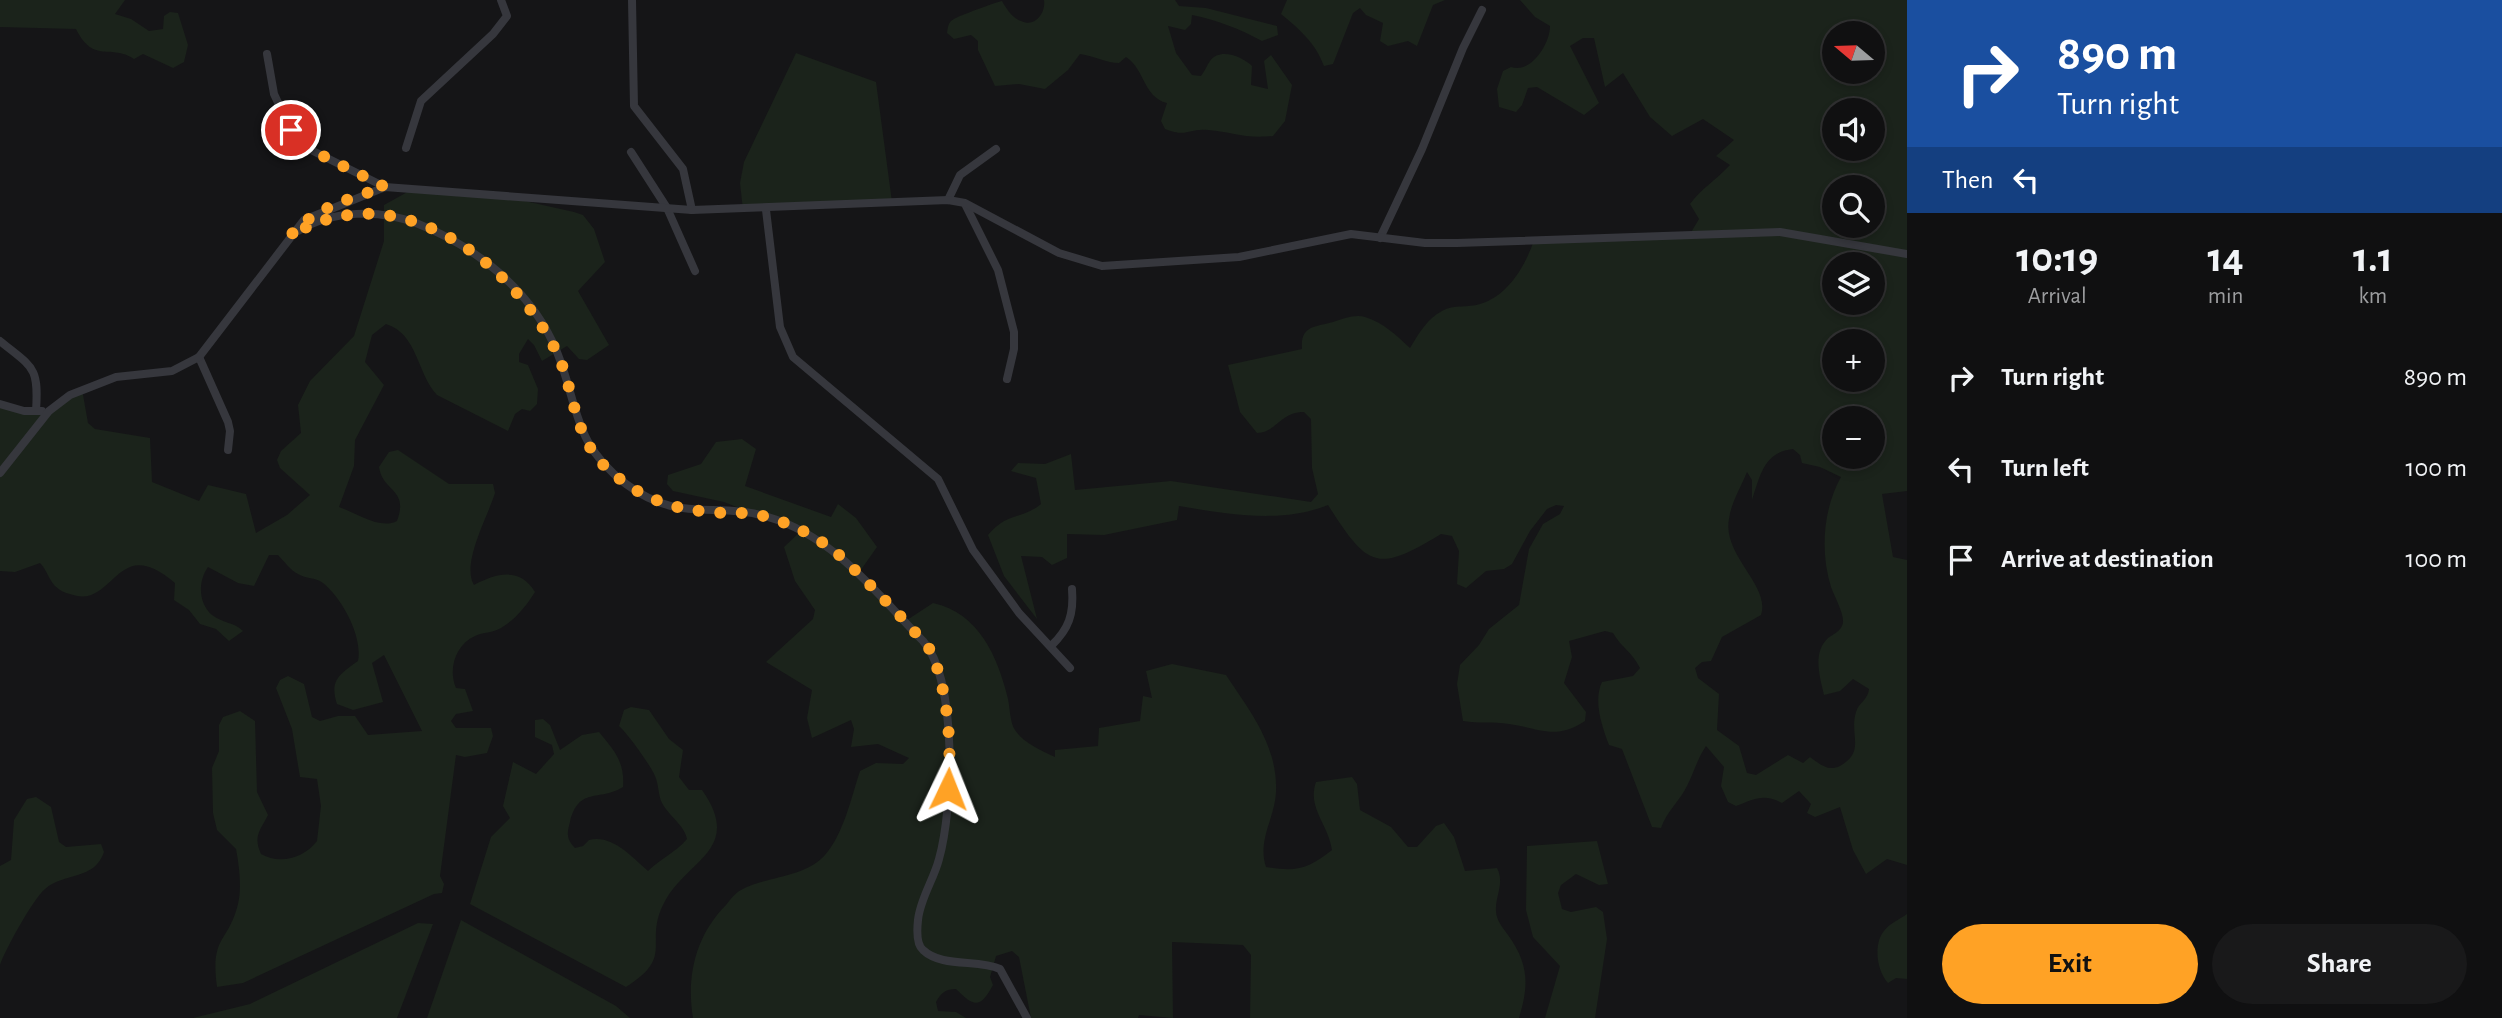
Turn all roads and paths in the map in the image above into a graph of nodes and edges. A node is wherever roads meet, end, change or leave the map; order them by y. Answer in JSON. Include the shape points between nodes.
{"nodes":[{"id":1,"x":501,"y":0,"type":"edge"},
{"id":2,"x":632,"y":0,"type":"edge"},
{"id":3,"x":1482,"y":10,"type":"dead end"},
{"id":4,"x":267,"y":54,"type":"dead end"},
{"id":5,"x":406,"y":149,"type":"dead end"},
{"id":6,"x":996,"y":149,"type":"dead end"},
{"id":7,"x":631,"y":152,"type":"dead end"},
{"id":8,"x":385,"y":187,"type":"junction"},
{"id":9,"x":948,"y":200,"type":"junction"},
{"id":10,"x":964,"y":203,"type":"junction"},
{"id":11,"x":667,"y":208,"type":"junction"},
{"id":12,"x":692,"y":210,"type":"junction"},
{"id":13,"x":766,"y":210,"type":"junction"},
{"id":14,"x":290,"y":236,"type":"junction"},
{"id":15,"x":1380,"y":238,"type":"junction"},
{"id":16,"x":1907,"y":254,"type":"edge"},
{"id":17,"x":695,"y":271,"type":"dead end"},
{"id":18,"x":0,"y":341,"type":"edge"},
{"id":19,"x":199,"y":356,"type":"junction"},
{"id":20,"x":1007,"y":379,"type":"dead end"},
{"id":21,"x":0,"y":404,"type":"edge"},
{"id":22,"x":36,"y":411,"type":"junction"},
{"id":23,"x":49,"y":411,"type":"junction"},
{"id":24,"x":228,"y":450,"type":"dead end"},
{"id":25,"x":0,"y":473,"type":"edge"},
{"id":26,"x":1072,"y":589,"type":"dead end"},
{"id":27,"x":1051,"y":646,"type":"junction"},
{"id":28,"x":1070,"y":668,"type":"dead end"},
{"id":29,"x":1027,"y":1018,"type":"edge"}],
"edges":[{"from":1,"to":5,"type":"street","via":[[507,16],[421,101]]},
{"from":2,"to":12,"type":"street","via":[[634,106],[683,169]]},
{"from":3,"to":15,"type":"street"},
{"from":4,"to":8,"type":"street","via":[[274,93],[291,130],[307,148]]},
{"from":6,"to":9,"type":"street","via":[[960,175]]},
{"from":7,"to":11,"type":"street"},
{"from":8,"to":11,"type":"street"},
{"from":8,"to":14,"type":"street","via":[[319,212]]},
{"from":9,"to":10,"type":"street"},
{"from":9,"to":13,"type":"street"},
{"from":10,"to":15,"type":"street","via":[[1059,253],[1102,266],[1239,257],[1351,234]]},
{"from":10,"to":20,"type":"street","via":[[998,270],[1014,332]]},
{"from":11,"to":12,"type":"street"},
{"from":11,"to":17,"type":"street"},
{"from":12,"to":13,"type":"street"},
{"from":13,"to":27,"type":"street","via":[[780,327],[793,357],[938,479],[973,550],[1019,613]]},
{"from":14,"to":19,"type":"street"},
{"from":14,"to":29,"type":"street","via":[[308,225],[362,212],[404,219],[481,256],[536,316],[556,350],[579,428],[606,468],[659,504],[768,517],[808,534],[834,551],[923,642],[931,651],[945,707],[950,769],[939,860],[918,918],[919,945],[940,958],[1000,969]]},
{"from":15,"to":16,"type":"street","via":[[1457,243],[1780,232]]},
{"from":18,"to":22,"type":"street","via":[[33,369],[38,379]]},
{"from":19,"to":23,"type":"street","via":[[172,370],[104,381],[69,396]]},
{"from":19,"to":24,"type":"street","via":[[228,422]]},
{"from":21,"to":22,"type":"street"},
{"from":22,"to":23,"type":"street"},
{"from":23,"to":25,"type":"street"},
{"from":26,"to":27,"type":"street","via":[[1068,627]]},
{"from":27,"to":28,"type":"street"}]}
